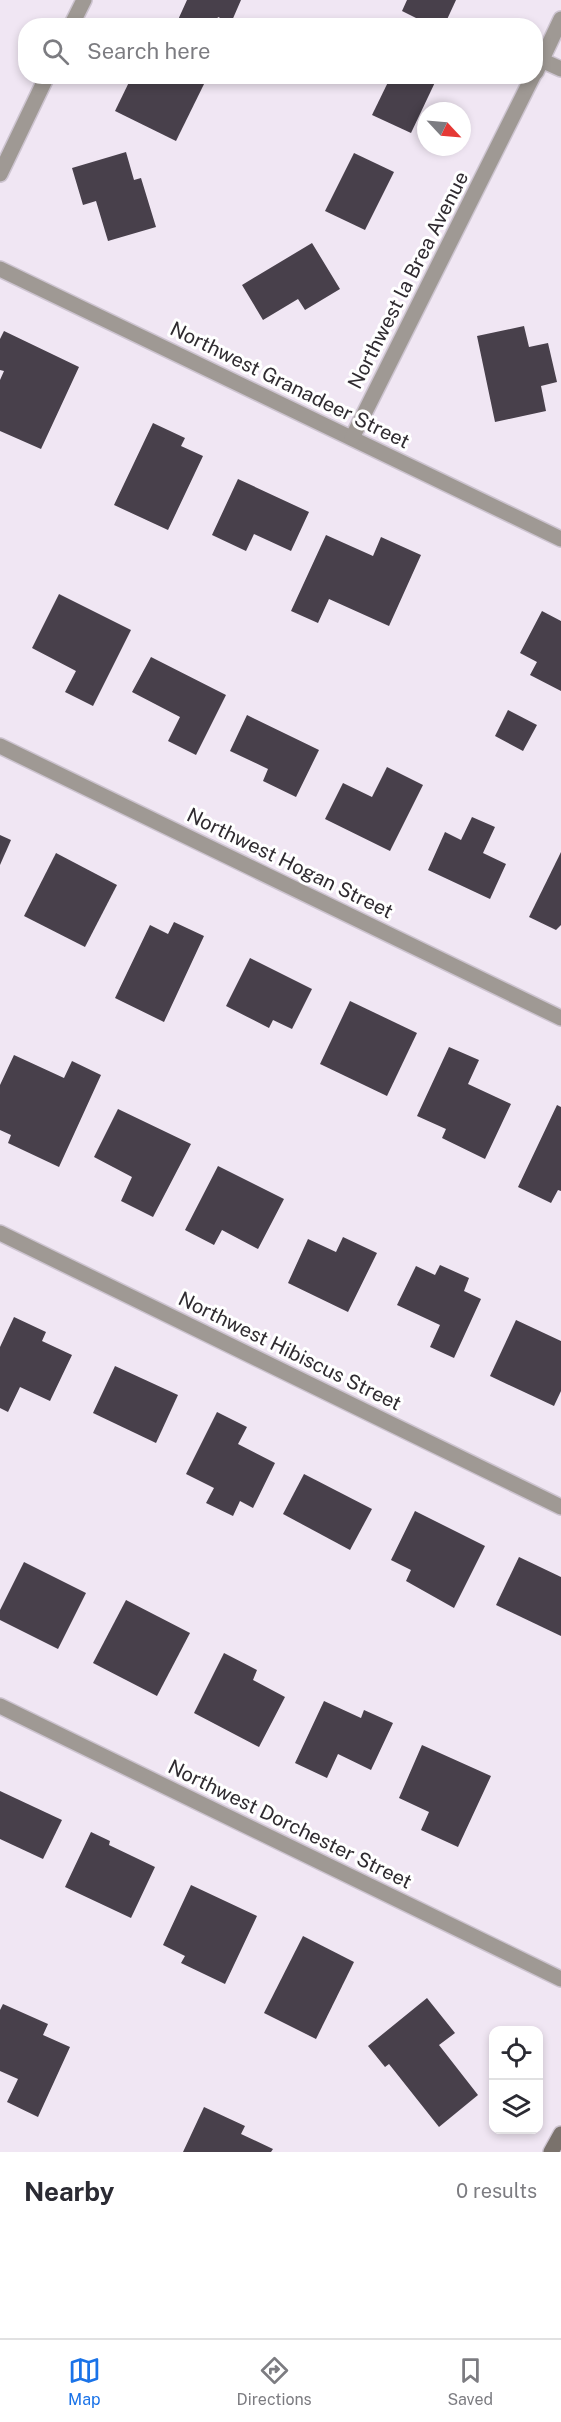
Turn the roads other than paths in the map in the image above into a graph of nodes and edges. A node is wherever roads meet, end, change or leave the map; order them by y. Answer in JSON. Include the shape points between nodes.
{"nodes":[{"id":1,"x":84,"y":0,"type":"edge"},
{"id":2,"x":75,"y":18,"type":"edge"},
{"id":3,"x":561,"y":19,"type":"edge"},
{"id":4,"x":543,"y":56,"type":"edge"},
{"id":5,"x":543,"y":67,"type":"edge"},
{"id":6,"x":561,"y":69,"type":"edge"},
{"id":7,"x":43,"y":84,"type":"edge"},
{"id":8,"x":529,"y":84,"type":"edge"},
{"id":9,"x":0,"y":174,"type":"edge"},
{"id":10,"x":0,"y":269,"type":"edge"},
{"id":11,"x":352,"y":438,"type":"junction"},
{"id":12,"x":561,"y":539,"type":"edge"},
{"id":13,"x":0,"y":746,"type":"edge"},
{"id":14,"x":561,"y":1018,"type":"edge"},
{"id":15,"x":0,"y":1233,"type":"edge"},
{"id":16,"x":561,"y":1507,"type":"edge"},
{"id":17,"x":0,"y":1706,"type":"edge"},
{"id":18,"x":561,"y":1979,"type":"edge"},
{"id":19,"x":561,"y":2134,"type":"edge"},
{"id":20,"x":551,"y":2152,"type":"edge"}],
"edges":[{"from":1,"to":2,"type":"street"},
{"from":3,"to":4,"type":"street"},
{"from":5,"to":6,"type":"street"},
{"from":7,"to":9,"type":"street"},
{"from":8,"to":11,"type":"street","name":"Northwest la Brea Avenue"},
{"from":10,"to":11,"type":"street","name":"Northwest Granadeer Street"},
{"from":11,"to":12,"type":"street","name":"Northwest Granadeer Street"},
{"from":13,"to":14,"type":"street","name":"Northwest Hogan Street"},
{"from":15,"to":16,"type":"street","name":"Northwest Hibiscus Street"},
{"from":17,"to":18,"type":"street","name":"Northwest Dorchester Street"},
{"from":19,"to":20,"type":"street"}]}
